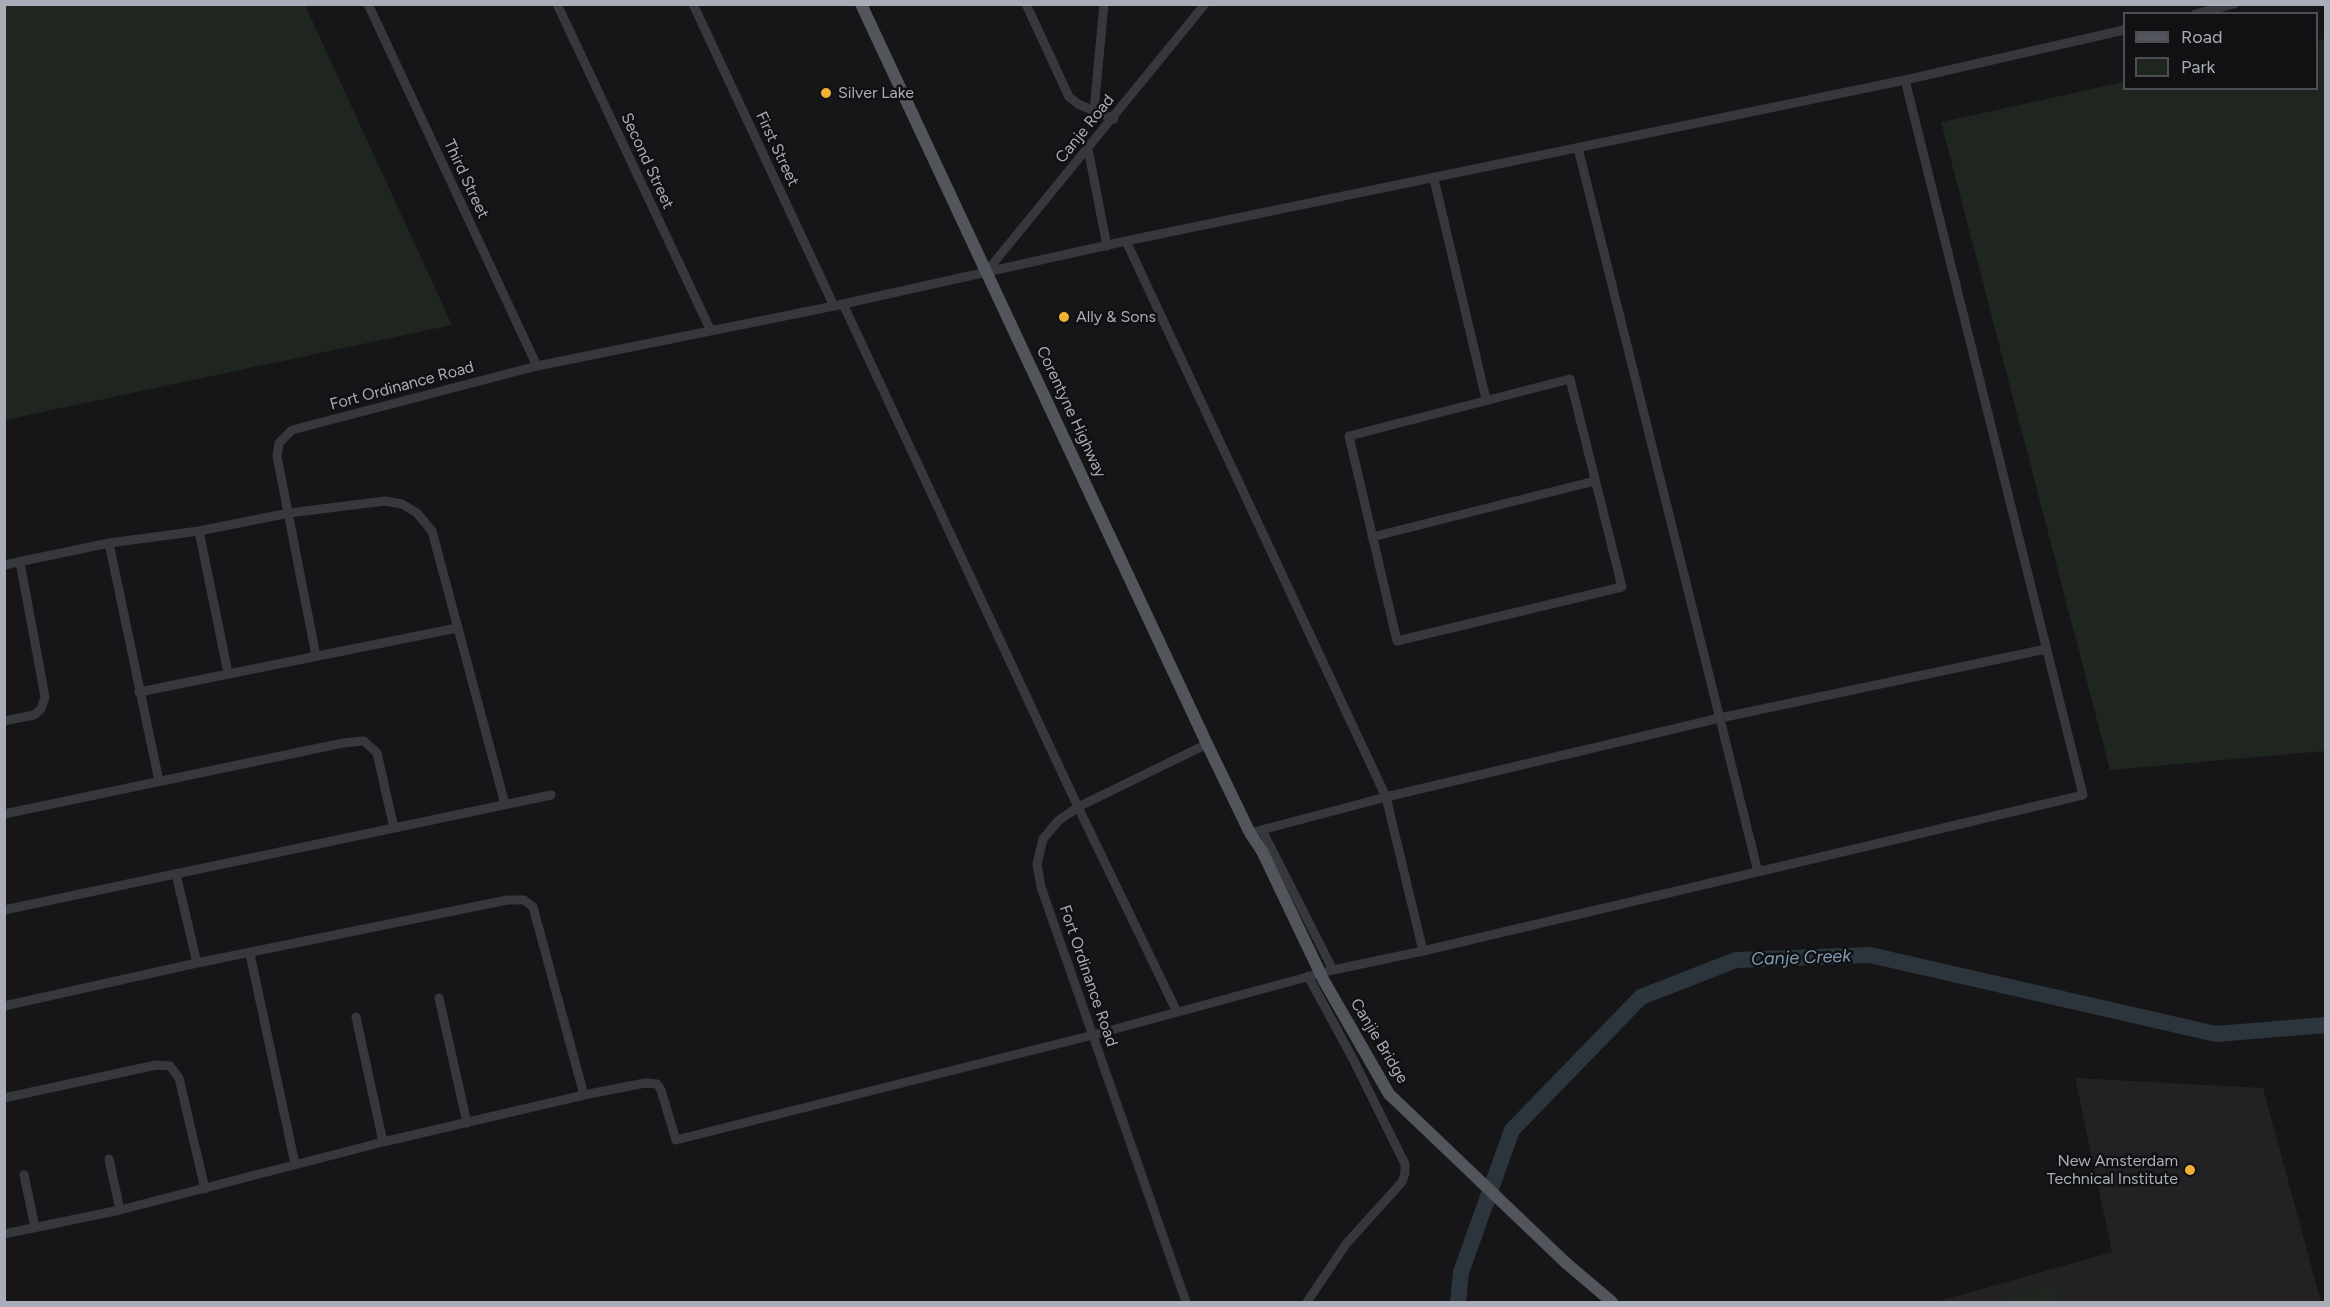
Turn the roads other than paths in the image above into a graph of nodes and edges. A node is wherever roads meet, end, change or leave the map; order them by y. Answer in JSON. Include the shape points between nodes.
{"nodes":[{"id":1,"x":368,"y":4,"type":"edge"},
{"id":2,"x":557,"y":4,"type":"edge"},
{"id":3,"x":693,"y":4,"type":"edge"},
{"id":4,"x":861,"y":4,"type":"edge"},
{"id":5,"x":1026,"y":4,"type":"edge"},
{"id":6,"x":1104,"y":4,"type":"edge"},
{"id":7,"x":1205,"y":4,"type":"edge"},
{"id":8,"x":2234,"y":4,"type":"edge"},
{"id":9,"x":2203,"y":12,"type":"edge"},
{"id":10,"x":2123,"y":30,"type":"edge"},
{"id":11,"x":1905,"y":80,"type":"junction"},
{"id":12,"x":1094,"y":110,"type":"junction"},
{"id":13,"x":1114,"y":118,"type":"junction"},
{"id":14,"x":1578,"y":148,"type":"junction"},
{"id":15,"x":1088,"y":149,"type":"junction"},
{"id":16,"x":1434,"y":179,"type":"junction"},
{"id":17,"x":1126,"y":242,"type":"junction"},
{"id":18,"x":1107,"y":246,"type":"junction"},
{"id":19,"x":987,"y":271,"type":"junction"},
{"id":20,"x":838,"y":305,"type":"junction"},
{"id":21,"x":710,"y":329,"type":"junction"},
{"id":22,"x":537,"y":366,"type":"junction"},
{"id":23,"x":1486,"y":399,"type":"junction"},
{"id":24,"x":1595,"y":481,"type":"junction"},
{"id":25,"x":289,"y":513,"type":"junction"},
{"id":26,"x":199,"y":531,"type":"junction"},
{"id":27,"x":1372,"y":537,"type":"junction"},
{"id":28,"x":109,"y":543,"type":"junction"},
{"id":29,"x":20,"y":562,"type":"junction"},
{"id":30,"x":4,"y":565,"type":"edge"},
{"id":31,"x":458,"y":628,"type":"junction"},
{"id":32,"x":2046,"y":649,"type":"junction"},
{"id":33,"x":316,"y":656,"type":"junction"},
{"id":34,"x":228,"y":673,"type":"junction"},
{"id":35,"x":140,"y":692,"type":"junction"},
{"id":36,"x":1720,"y":718,"type":"junction"},
{"id":37,"x":4,"y":721,"type":"edge"},
{"id":38,"x":1207,"y":744,"type":"junction"},
{"id":39,"x":159,"y":781,"type":"junction"},
{"id":40,"x":550,"y":795,"type":"dead end"},
{"id":41,"x":1386,"y":797,"type":"junction"},
{"id":42,"x":505,"y":804,"type":"junction"},
{"id":43,"x":1078,"y":807,"type":"junction"},
{"id":44,"x":4,"y":814,"type":"edge"},
{"id":45,"x":394,"y":828,"type":"junction"},
{"id":46,"x":1256,"y":831,"type":"junction"},
{"id":47,"x":1758,"y":872,"type":"junction"},
{"id":48,"x":176,"y":874,"type":"junction"},
{"id":49,"x":4,"y":910,"type":"edge"},
{"id":50,"x":1423,"y":951,"type":"junction"},
{"id":51,"x":250,"y":954,"type":"junction"},
{"id":52,"x":197,"y":963,"type":"junction"},
{"id":53,"x":1333,"y":970,"type":"junction"},
{"id":54,"x":1308,"y":976,"type":"junction"},
{"id":55,"x":439,"y":998,"type":"dead end"},
{"id":56,"x":4,"y":1006,"type":"edge"},
{"id":57,"x":1177,"y":1012,"type":"junction"},
{"id":58,"x":356,"y":1017,"type":"dead end"},
{"id":59,"x":1092,"y":1035,"type":"junction"},
{"id":60,"x":584,"y":1095,"type":"junction"},
{"id":61,"x":4,"y":1098,"type":"edge"},
{"id":62,"x":467,"y":1123,"type":"junction"},
{"id":63,"x":383,"y":1142,"type":"junction"},
{"id":64,"x":109,"y":1159,"type":"dead end"},
{"id":65,"x":295,"y":1164,"type":"junction"},
{"id":66,"x":24,"y":1175,"type":"dead end"},
{"id":67,"x":205,"y":1189,"type":"junction"},
{"id":68,"x":120,"y":1210,"type":"junction"},
{"id":69,"x":35,"y":1227,"type":"junction"},
{"id":70,"x":4,"y":1233,"type":"edge"},
{"id":71,"x":1186,"y":1302,"type":"edge"},
{"id":72,"x":1306,"y":1302,"type":"edge"},
{"id":73,"x":1612,"y":1302,"type":"edge"}],
"edges":[{"from":1,"to":22,"type":"street","name":"Third Street"},
{"from":2,"to":21,"type":"street","name":"Second Street"},
{"from":3,"to":20,"type":"street","name":"First Street"},
{"from":4,"to":19,"type":"main road","name":"Corentyne Highway"},
{"from":5,"to":12,"type":"street","via":[[1069,97]]},
{"from":6,"to":12,"type":"street"},
{"from":7,"to":13,"type":"street","name":"Canje Road"},
{"from":8,"to":9,"type":"street"},
{"from":10,"to":11,"type":"street","name":"Fort Ordinance Road"},
{"from":11,"to":14,"type":"street","name":"Fort Ordinance Road"},
{"from":11,"to":32,"type":"street"},
{"from":12,"to":13,"type":"street"},
{"from":13,"to":15,"type":"street","name":"Canje Road"},
{"from":14,"to":16,"type":"street","name":"Fort Ordinance Road"},
{"from":14,"to":36,"type":"street"},
{"from":15,"to":18,"type":"street"},
{"from":15,"to":19,"type":"street","name":"Canje Road"},
{"from":16,"to":17,"type":"street","name":"Fort Ordinance Road"},
{"from":16,"to":23,"type":"street"},
{"from":17,"to":18,"type":"street","name":"Fort Ordinance Road"},
{"from":17,"to":41,"type":"street"},
{"from":18,"to":19,"type":"street","name":"Fort Ordinance Road"},
{"from":19,"to":20,"type":"street","name":"Fort Ordinance Road"},
{"from":19,"to":38,"type":"main road","name":"Corentyne Highway"},
{"from":20,"to":21,"type":"street","name":"Fort Ordinance Road"},
{"from":20,"to":43,"type":"street","name":"First Street"},
{"from":21,"to":22,"type":"street","name":"Fort Ordinance Road"},
{"from":22,"to":25,"type":"street","name":"Fort Ordinance Road","via":[[292,430],[279,443],[277,456]]},
{"from":23,"to":24,"type":"street","via":[[1570,379]]},
{"from":23,"to":27,"type":"street","via":[[1348,436]]},
{"from":24,"to":27,"type":"street"},
{"from":24,"to":27,"type":"street","via":[[1622,587],[1397,641]]},
{"from":25,"to":26,"type":"street"},
{"from":25,"to":31,"type":"street","via":[[385,501],[402,504],[417,513],[432,531]]},
{"from":25,"to":33,"type":"street"},
{"from":26,"to":28,"type":"street"},
{"from":26,"to":34,"type":"street"},
{"from":28,"to":29,"type":"street"},
{"from":28,"to":35,"type":"street"},
{"from":29,"to":30,"type":"street"},
{"from":29,"to":37,"type":"street","via":[[45,697],[41,710],[34,715]]},
{"from":31,"to":33,"type":"street"},
{"from":31,"to":42,"type":"street"},
{"from":32,"to":36,"type":"street"},
{"from":32,"to":47,"type":"street","via":[[2082,795]]},
{"from":33,"to":34,"type":"street"},
{"from":34,"to":35,"type":"street"},
{"from":35,"to":39,"type":"street"},
{"from":36,"to":41,"type":"street"},
{"from":36,"to":47,"type":"street"},
{"from":38,"to":43,"type":"street","name":"Fort Ordinance Road"},
{"from":38,"to":46,"type":"main road","name":"Corentyne Highway"},
{"from":39,"to":44,"type":"street"},
{"from":39,"to":45,"type":"street","via":[[364,741],[377,753]]},
{"from":40,"to":42,"type":"street"},
{"from":41,"to":46,"type":"street"},
{"from":41,"to":50,"type":"street"},
{"from":42,"to":45,"type":"street"},
{"from":43,"to":57,"type":"street","name":"First Street"},
{"from":43,"to":59,"type":"street","name":"Fort Ordinance Road","via":[[1058,821],[1043,839],[1037,864],[1041,887]]},
{"from":45,"to":48,"type":"street"},
{"from":46,"to":53,"type":"street"},
{"from":46,"to":73,"type":"main road","name":"Canjie Bridge","bridge":true,"via":[[1324,981],[1389,1094]]},
{"from":47,"to":50,"type":"street"},
{"from":48,"to":49,"type":"street"},
{"from":48,"to":52,"type":"street"},
{"from":50,"to":53,"type":"street"},
{"from":51,"to":52,"type":"street"},
{"from":51,"to":60,"type":"street","via":[[507,900],[524,900],[533,907]]},
{"from":51,"to":65,"type":"street"},
{"from":52,"to":56,"type":"street"},
{"from":53,"to":54,"type":"street"},
{"from":54,"to":57,"type":"street"},
{"from":54,"to":72,"type":"street","via":[[1353,1059],[1405,1173],[1402,1182],[1346,1244]]},
{"from":55,"to":62,"type":"street"},
{"from":57,"to":59,"type":"street"},
{"from":58,"to":63,"type":"street"},
{"from":59,"to":60,"type":"street","via":[[676,1140],[657,1083]]},
{"from":59,"to":71,"type":"street","name":"Fort Ordinance Road"},
{"from":60,"to":62,"type":"street"},
{"from":61,"to":67,"type":"street","via":[[156,1065],[170,1066],[179,1078]]},
{"from":62,"to":63,"type":"street"},
{"from":63,"to":65,"type":"street"},
{"from":64,"to":68,"type":"street"},
{"from":65,"to":67,"type":"street"},
{"from":66,"to":69,"type":"street"},
{"from":67,"to":68,"type":"street"},
{"from":68,"to":69,"type":"street"},
{"from":69,"to":70,"type":"street"}]}
